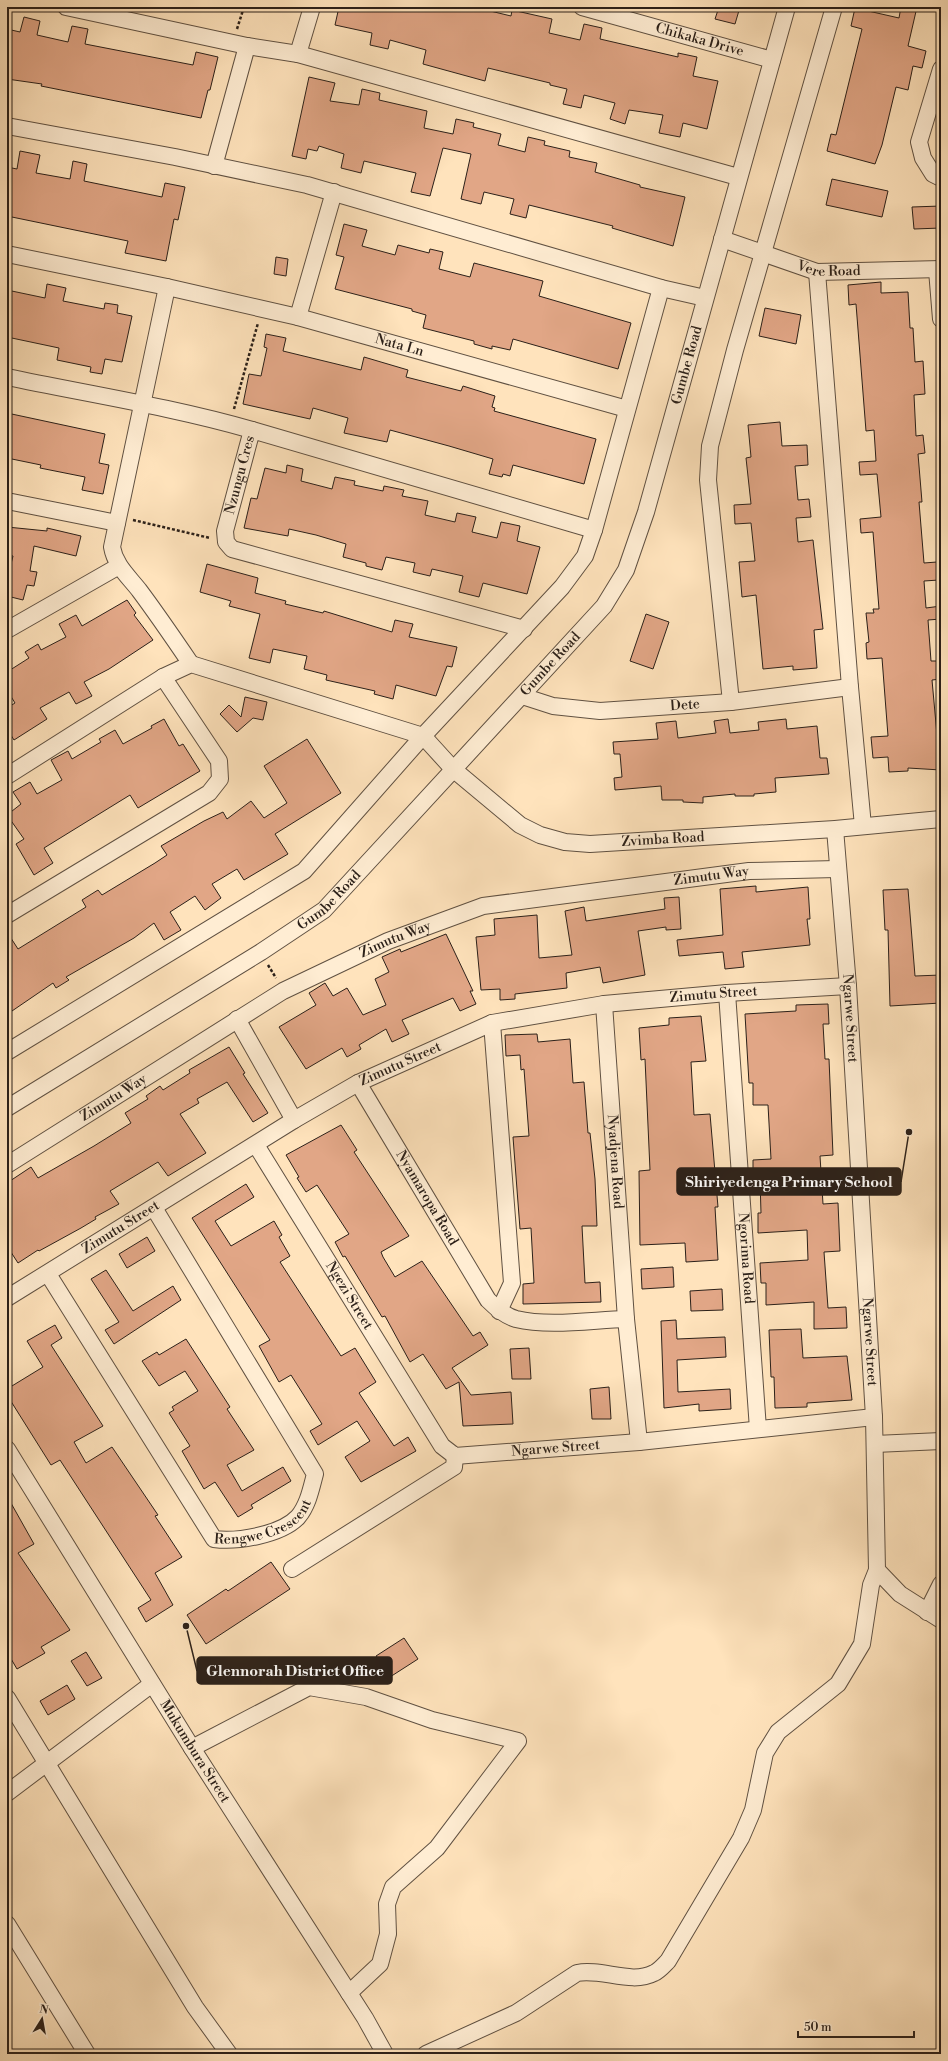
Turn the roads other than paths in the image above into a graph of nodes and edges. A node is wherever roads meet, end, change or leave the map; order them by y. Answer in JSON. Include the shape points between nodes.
{"nodes":[{"id":1,"x":66,"y":7,"type":"edge"},
{"id":2,"x":312,"y":7,"type":"edge"},
{"id":3,"x":582,"y":7,"type":"edge"},
{"id":4,"x":787,"y":7,"type":"edge"},
{"id":5,"x":834,"y":7,"type":"edge"},
{"id":6,"x":240,"y":45,"type":"junction"},
{"id":7,"x":298,"y":54,"type":"junction"},
{"id":8,"x":772,"y":60,"type":"junction"},
{"id":9,"x":941,"y":69,"type":"edge"},
{"id":10,"x":7,"y":126,"type":"edge"},
{"id":11,"x":214,"y":166,"type":"junction"},
{"id":12,"x":738,"y":177,"type":"junction"},
{"id":13,"x":941,"y":178,"type":"edge"},
{"id":14,"x":334,"y":192,"type":"junction"},
{"id":15,"x":722,"y":239,"type":"junction"},
{"id":16,"x":763,"y":253,"type":"junction"},
{"id":17,"x":7,"y":254,"type":"edge"},
{"id":18,"x":939,"y":269,"type":"edge"},
{"id":19,"x":817,"y":272,"type":"junction"},
{"id":20,"x":166,"y":287,"type":"junction"},
{"id":21,"x":661,"y":288,"type":"junction"},
{"id":22,"x":705,"y":298,"type":"junction"},
{"id":23,"x":298,"y":317,"type":"junction"},
{"id":24,"x":941,"y":319,"type":"edge"},
{"id":25,"x":7,"y":377,"type":"edge"},
{"id":26,"x":143,"y":405,"type":"junction"},
{"id":27,"x":627,"y":409,"type":"junction"},
{"id":28,"x":252,"y":430,"type":"junction"},
{"id":29,"x":7,"y":501,"type":"edge"},
{"id":30,"x":118,"y":520,"type":"junction"},
{"id":31,"x":594,"y":530,"type":"junction"},
{"id":32,"x":119,"y":566,"type":"junction"},
{"id":33,"x":9,"y":627,"type":"edge"},
{"id":34,"x":524,"y":629,"type":"junction"},
{"id":35,"x":191,"y":664,"type":"junction"},
{"id":36,"x":163,"y":677,"type":"junction"},
{"id":37,"x":850,"y":687,"type":"junction"},
{"id":38,"x":522,"y":696,"type":"junction"},
{"id":39,"x":731,"y":702,"type":"junction"},
{"id":40,"x":424,"y":736,"type":"junction"},
{"id":41,"x":453,"y":768,"type":"junction"},
{"id":42,"x":7,"y":776,"type":"edge"},
{"id":43,"x":941,"y":819,"type":"edge"},
{"id":44,"x":863,"y":826,"type":"junction"},
{"id":45,"x":835,"y":829,"type":"junction"},
{"id":46,"x":838,"y":869,"type":"junction"},
{"id":47,"x":7,"y":915,"type":"edge"},
{"id":48,"x":848,"y":986,"type":"junction"},
{"id":49,"x":727,"y":993,"type":"junction"},
{"id":50,"x":604,"y":1004,"type":"junction"},
{"id":51,"x":237,"y":1019,"type":"junction"},
{"id":52,"x":492,"y":1023,"type":"junction"},
{"id":53,"x":7,"y":1052,"type":"edge"},
{"id":54,"x":358,"y":1083,"type":"junction"},
{"id":55,"x":7,"y":1108,"type":"edge"},
{"id":56,"x":294,"y":1120,"type":"junction"},
{"id":57,"x":256,"y":1145,"type":"junction"},
{"id":58,"x":7,"y":1165,"type":"edge"},
{"id":59,"x":154,"y":1208,"type":"junction"},
{"id":60,"x":48,"y":1274,"type":"junction"},
{"id":61,"x":7,"y":1298,"type":"edge"},
{"id":62,"x":498,"y":1311,"type":"junction"},
{"id":63,"x":626,"y":1319,"type":"junction"},
{"id":64,"x":874,"y":1417,"type":"junction"},
{"id":65,"x":758,"y":1429,"type":"junction"},
{"id":66,"x":941,"y":1441,"type":"edge"},
{"id":67,"x":639,"y":1442,"type":"junction"},
{"id":68,"x":875,"y":1444,"type":"junction"},
{"id":69,"x":7,"y":1449,"type":"edge"},
{"id":70,"x":455,"y":1456,"type":"junction"},
{"id":71,"x":292,"y":1568,"type":"dead end"},
{"id":72,"x":877,"y":1570,"type":"junction"},
{"id":73,"x":941,"y":1584,"type":"edge"},
{"id":74,"x":934,"y":1616,"type":"edge"},
{"id":75,"x":152,"y":1684,"type":"junction"},
{"id":76,"x":7,"y":1698,"type":"edge"},
{"id":77,"x":192,"y":1748,"type":"junction"},
{"id":78,"x":48,"y":1764,"type":"junction"},
{"id":79,"x":7,"y":1793,"type":"edge"},
{"id":80,"x":7,"y":1924,"type":"edge"},
{"id":81,"x":349,"y":1993,"type":"junction"},
{"id":82,"x":87,"y":2054,"type":"edge"},
{"id":83,"x":229,"y":2054,"type":"edge"},
{"id":84,"x":384,"y":2054,"type":"edge"},
{"id":85,"x":426,"y":2054,"type":"edge"}],
"edges":[{"from":1,"to":6,"type":"street"},
{"from":2,"to":7,"type":"street"},
{"from":3,"to":8,"type":"street","name":"Chikaka Drive"},
{"from":4,"to":8,"type":"street","name":"Gumbe Road"},
{"from":5,"to":16,"type":"street"},
{"from":6,"to":7,"type":"street"},
{"from":6,"to":11,"type":"street"},
{"from":7,"to":12,"type":"street"},
{"from":8,"to":12,"type":"street","name":"Gumbe Road"},
{"from":9,"to":13,"type":"street","via":[[919,142],[923,158],[934,174]]},
{"from":10,"to":11,"type":"street"},
{"from":11,"to":14,"type":"street"},
{"from":12,"to":15,"type":"street","name":"Gumbe Road"},
{"from":14,"to":21,"type":"street"},
{"from":14,"to":23,"type":"street"},
{"from":15,"to":16,"type":"street","name":"Vere Road"},
{"from":15,"to":22,"type":"street","name":"Gumbe Road"},
{"from":16,"to":19,"type":"street","name":"Vere Road"},
{"from":16,"to":39,"type":"street","via":[[710,446],[708,480]]},
{"from":17,"to":20,"type":"street","name":"Nata Ln"},
{"from":18,"to":19,"type":"street","name":"Vere Road"},
{"from":18,"to":24,"type":"street"},
{"from":19,"to":37,"type":"street"},
{"from":20,"to":23,"type":"street","name":"Nata Ln"},
{"from":20,"to":26,"type":"street"},
{"from":21,"to":22,"type":"street"},
{"from":21,"to":27,"type":"street"},
{"from":22,"to":38,"type":"street","name":"Gumbe Road","via":[[646,512],[626,570],[604,606]]},
{"from":23,"to":27,"type":"street","name":"Nata Ln"},
{"from":25,"to":26,"type":"street"},
{"from":26,"to":28,"type":"street","via":[[194,413]]},
{"from":26,"to":30,"type":"street"},
{"from":27,"to":31,"type":"street"},
{"from":28,"to":31,"type":"street","name":"Nzungu Cres"},
{"from":28,"to":34,"type":"street","name":"Nzungu Cres","via":[[225,531],[226,542],[232,549]]},
{"from":29,"to":30,"type":"street"},
{"from":30,"to":32,"type":"street","via":[[112,547]]},
{"from":31,"to":34,"type":"street","via":[[585,556],[562,587]]},
{"from":32,"to":33,"type":"street"},
{"from":32,"to":35,"type":"street"},
{"from":34,"to":40,"type":"street"},
{"from":35,"to":36,"type":"street"},
{"from":35,"to":40,"type":"street"},
{"from":36,"to":42,"type":"street"},
{"from":36,"to":47,"type":"street","via":[[219,761],[220,778],[209,792]]},
{"from":37,"to":39,"type":"street","name":"Dete"},
{"from":37,"to":44,"type":"street"},
{"from":38,"to":39,"type":"street","name":"Dete","via":[[553,706],[600,711]]},
{"from":38,"to":41,"type":"street","name":"Gumbe Road"},
{"from":40,"to":41,"type":"street","name":"Zvimba Road"},
{"from":40,"to":53,"type":"street","via":[[304,871]]},
{"from":41,"to":45,"type":"street","name":"Zvimba Road","via":[[520,825],[540,835],[565,842],[590,844]]},
{"from":41,"to":55,"type":"street","name":"Gumbe Road","via":[[324,910],[261,952]]},
{"from":43,"to":44,"type":"street","name":"Zvimba Road"},
{"from":44,"to":45,"type":"street","name":"Zvimba Road"},
{"from":45,"to":46,"type":"street","name":"Ngarwe Street"},
{"from":46,"to":48,"type":"street","name":"Ngarwe Street"},
{"from":46,"to":51,"type":"street","name":"Zimutu Way","via":[[748,871],[483,906],[388,941],[283,991]]},
{"from":48,"to":49,"type":"street","name":"Zimutu Street"},
{"from":48,"to":64,"type":"street","name":"Ngarwe Street"},
{"from":49,"to":50,"type":"street","name":"Zimutu Street"},
{"from":49,"to":65,"type":"street","name":"Ngorima Road"},
{"from":50,"to":52,"type":"street","name":"Zimutu Street"},
{"from":50,"to":63,"type":"street","name":"Nyadjena Road"},
{"from":51,"to":56,"type":"street"},
{"from":51,"to":58,"type":"street","name":"Zimutu Way"},
{"from":52,"to":54,"type":"street","name":"Zimutu Street"},
{"from":52,"to":62,"type":"street","via":[[512,1283]]},
{"from":54,"to":56,"type":"street","name":"Zimutu Street"},
{"from":54,"to":62,"type":"street","name":"Nyamaropa Road","via":[[488,1300]]},
{"from":56,"to":57,"type":"street","name":"Zimutu Street"},
{"from":57,"to":59,"type":"street","name":"Zimutu Street"},
{"from":57,"to":70,"type":"street","name":"Ngezi Street","via":[[442,1446]]},
{"from":59,"to":60,"type":"street","name":"Zimutu Street"},
{"from":59,"to":60,"type":"street","name":"Rengwe Crescent","via":[[315,1474],[308,1500],[297,1518],[256,1537],[230,1541],[214,1539]]},
{"from":60,"to":61,"type":"street","name":"Zimutu Street"},
{"from":62,"to":63,"type":"street","via":[[515,1319],[546,1322]]},
{"from":63,"to":67,"type":"street","name":"Nyadjena Road"},
{"from":64,"to":65,"type":"street","name":"Ngarwe Street"},
{"from":64,"to":68,"type":"street"},
{"from":65,"to":67,"type":"street","name":"Ngarwe Street"},
{"from":66,"to":68,"type":"street"},
{"from":67,"to":70,"type":"street","name":"Ngarwe Street"},
{"from":68,"to":72,"type":"street"},
{"from":69,"to":75,"type":"street","name":"Mukumbura Street"},
{"from":70,"to":71,"type":"street","via":[[454,1467]]},
{"from":72,"to":74,"type":"street","via":[[900,1594]]},
{"from":72,"to":85,"type":"street","via":[[871,1585],[862,1644],[838,1684],[778,1732],[765,1753],[753,1810],[741,1838],[668,1961],[655,1973],[637,1978],[587,1971],[577,1973],[516,2013]]},
{"from":73,"to":74,"type":"street"},
{"from":75,"to":77,"type":"street","name":"Mukumbura Street"},
{"from":75,"to":78,"type":"street"},
{"from":76,"to":78,"type":"street"},
{"from":77,"to":81,"type":"street","name":"Mukumbura Street"},
{"from":77,"to":81,"type":"street","via":[[309,1687],[366,1697],[432,1720],[518,1742],[437,1848],[393,1887],[386,1904],[388,1934],[380,1964]]},
{"from":78,"to":79,"type":"street"},
{"from":78,"to":83,"type":"street","via":[[195,2007]]},
{"from":80,"to":82,"type":"street"},
{"from":81,"to":84,"type":"street","name":"Mukumbura Street"}]}
